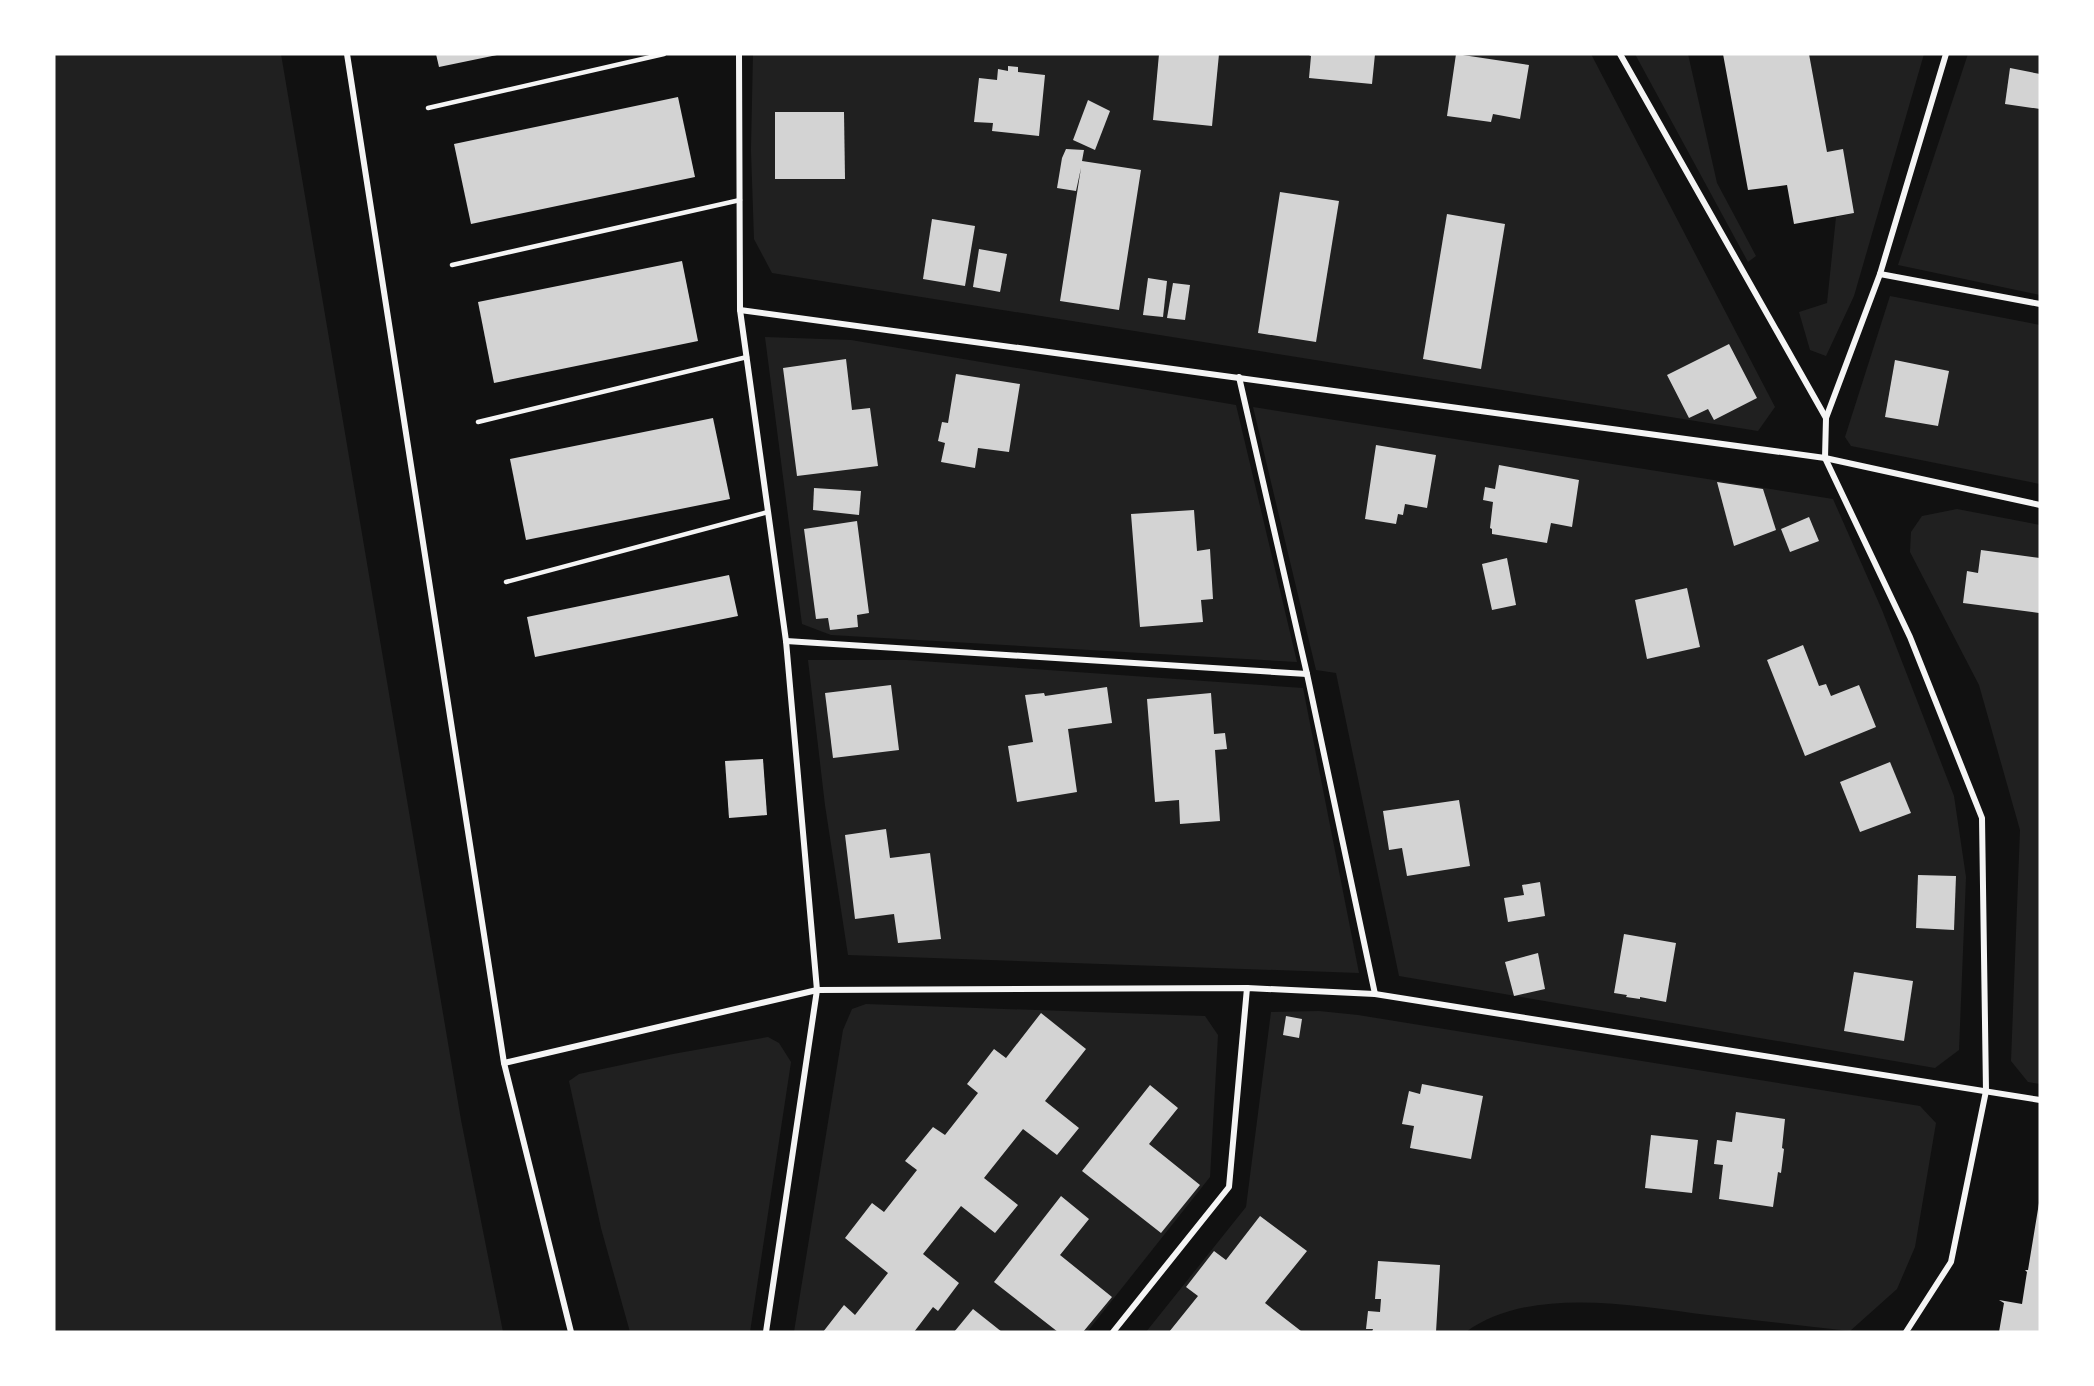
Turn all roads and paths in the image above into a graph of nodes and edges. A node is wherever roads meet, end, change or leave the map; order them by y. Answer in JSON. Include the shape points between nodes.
{"nodes":[{"id":1,"x":347,"y":54,"type":"edge"},
{"id":2,"x":664,"y":54,"type":"edge"},
{"id":3,"x":739,"y":54,"type":"edge"},
{"id":4,"x":1620,"y":54,"type":"edge"},
{"id":5,"x":1946,"y":54,"type":"edge"},
{"id":6,"x":428,"y":108,"type":"dead end"},
{"id":7,"x":740,"y":200,"type":"junction"},
{"id":8,"x":452,"y":266,"type":"dead end"},
{"id":9,"x":1880,"y":274,"type":"junction"},
{"id":10,"x":2040,"y":304,"type":"edge"},
{"id":11,"x":740,"y":310,"type":"junction"},
{"id":12,"x":747,"y":357,"type":"junction"},
{"id":13,"x":1239,"y":377,"type":"junction"},
{"id":14,"x":1826,"y":418,"type":"junction"},
{"id":15,"x":478,"y":422,"type":"dead end"},
{"id":16,"x":1826,"y":458,"type":"junction"},
{"id":17,"x":2040,"y":505,"type":"edge"},
{"id":18,"x":768,"y":512,"type":"junction"},
{"id":19,"x":506,"y":582,"type":"dead end"},
{"id":20,"x":786,"y":641,"type":"junction"},
{"id":21,"x":1306,"y":674,"type":"junction"},
{"id":22,"x":1247,"y":988,"type":"junction"},
{"id":23,"x":817,"y":990,"type":"junction"},
{"id":24,"x":1375,"y":994,"type":"junction"},
{"id":25,"x":504,"y":1063,"type":"junction"},
{"id":26,"x":1986,"y":1091,"type":"junction"},
{"id":27,"x":2040,"y":1100,"type":"edge"},
{"id":28,"x":571,"y":1332,"type":"edge"},
{"id":29,"x":766,"y":1332,"type":"edge"},
{"id":30,"x":1113,"y":1332,"type":"edge"},
{"id":31,"x":1906,"y":1332,"type":"edge"}],
"edges":[{"from":1,"to":25,"type":"street"},
{"from":2,"to":6,"type":"lane"},
{"from":3,"to":7,"type":"street"},
{"from":4,"to":14,"type":"street"},
{"from":5,"to":9,"type":"street"},
{"from":7,"to":8,"type":"lane"},
{"from":7,"to":11,"type":"street"},
{"from":9,"to":10,"type":"street"},
{"from":9,"to":14,"type":"street"},
{"from":11,"to":12,"type":"street"},
{"from":11,"to":13,"type":"street"},
{"from":12,"to":15,"type":"lane"},
{"from":12,"to":18,"type":"street"},
{"from":13,"to":16,"type":"street"},
{"from":13,"to":21,"type":"street"},
{"from":14,"to":16,"type":"street"},
{"from":16,"to":17,"type":"street"},
{"from":16,"to":26,"type":"street","via":[[1910,637],[1982,818]]},
{"from":18,"to":19,"type":"lane"},
{"from":18,"to":20,"type":"street"},
{"from":20,"to":21,"type":"street"},
{"from":20,"to":23,"type":"street"},
{"from":21,"to":24,"type":"street"},
{"from":22,"to":23,"type":"street"},
{"from":22,"to":24,"type":"street"},
{"from":22,"to":30,"type":"street","via":[[1229,1187]]},
{"from":23,"to":25,"type":"street"},
{"from":23,"to":29,"type":"street"},
{"from":24,"to":26,"type":"street"},
{"from":25,"to":28,"type":"street"},
{"from":26,"to":27,"type":"street"},
{"from":26,"to":31,"type":"street","via":[[1951,1262]]}]}
